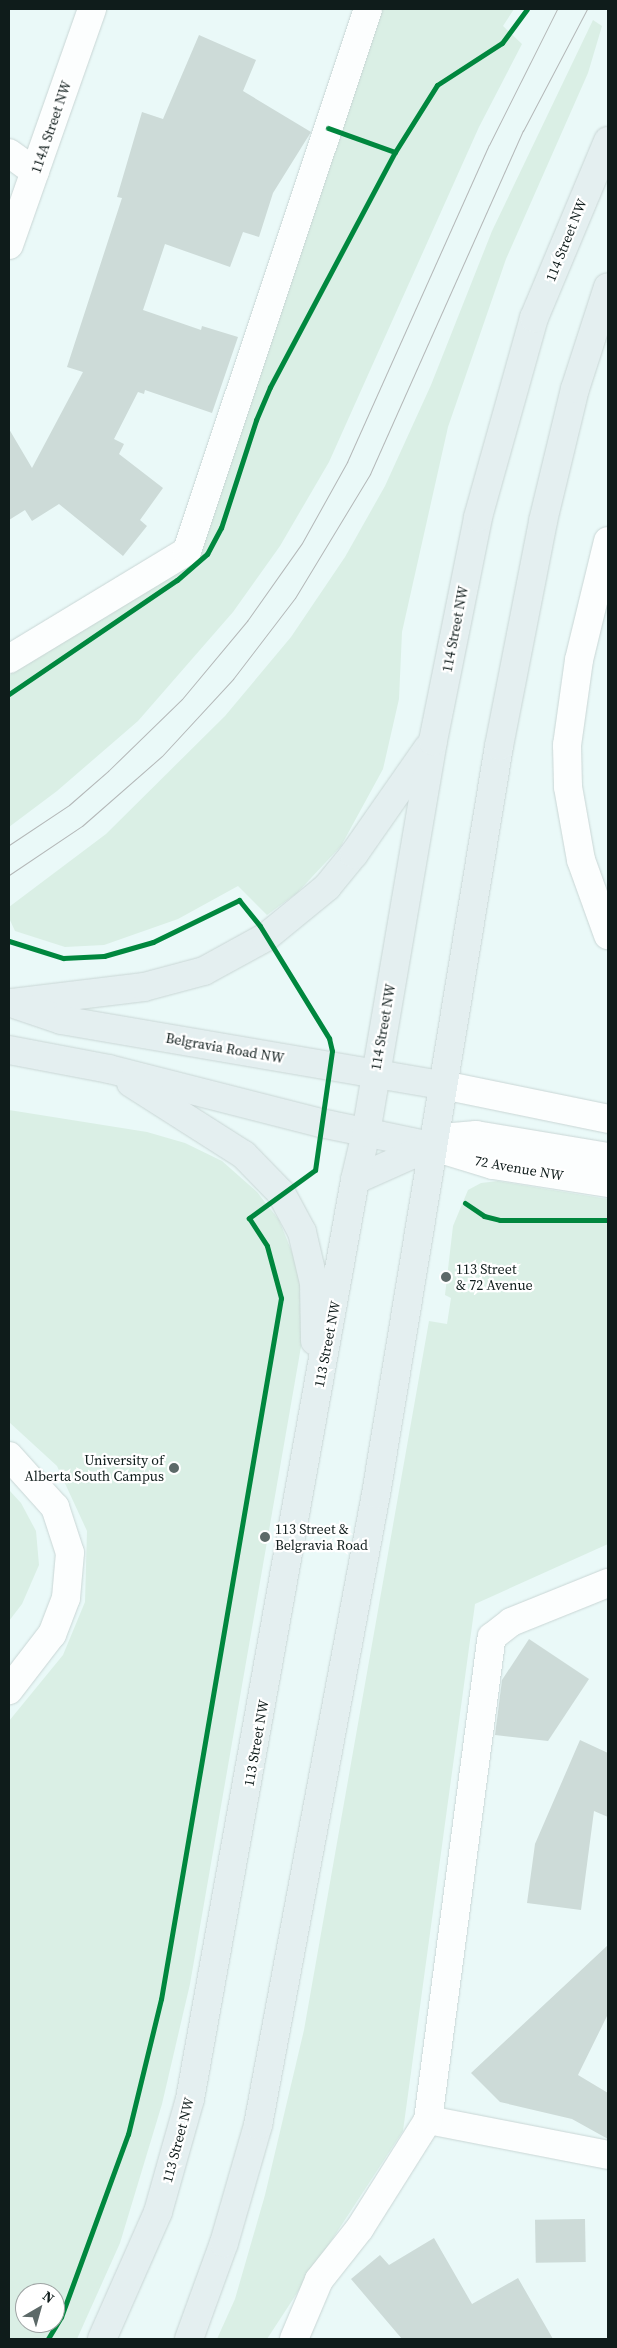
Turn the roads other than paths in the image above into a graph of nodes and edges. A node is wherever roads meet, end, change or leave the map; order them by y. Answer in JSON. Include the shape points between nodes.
{"nodes":[{"id":1,"x":92,"y":9,"type":"edge"},
{"id":2,"x":368,"y":9,"type":"edge"},
{"id":3,"x":608,"y":141,"type":"edge"},
{"id":4,"x":9,"y":153,"type":"edge"},
{"id":5,"x":35,"y":172,"type":"junction"},
{"id":6,"x":9,"y":245,"type":"edge"},
{"id":7,"x":607,"y":294,"type":"edge"},
{"id":8,"x":608,"y":541,"type":"edge"},
{"id":9,"x":9,"y":659,"type":"edge"},
{"id":10,"x":433,"y":740,"type":"junction"},
{"id":11,"x":608,"y":935,"type":"edge"},
{"id":12,"x":10,"y":1003,"type":"edge"},
{"id":13,"x":9,"y":1050,"type":"edge"},
{"id":14,"x":109,"y":1069,"type":"junction"},
{"id":15,"x":375,"y":1074,"type":"junction"},
{"id":16,"x":443,"y":1085,"type":"junction"},
{"id":17,"x":608,"y":1118,"type":"edge"},
{"id":18,"x":366,"y":1134,"type":"junction"},
{"id":19,"x":431,"y":1146,"type":"junction"},
{"id":20,"x":608,"y":1157,"type":"edge"},
{"id":21,"x":355,"y":1180,"type":"junction"},
{"id":22,"x":608,"y":1183,"type":"edge"},
{"id":23,"x":316,"y":1398,"type":"junction"},
{"id":24,"x":9,"y":1456,"type":"edge"},
{"id":25,"x":608,"y":1583,"type":"edge"},
{"id":26,"x":9,"y":1690,"type":"edge"},
{"id":27,"x":428,"y":2120,"type":"junction"},
{"id":28,"x":608,"y":2155,"type":"edge"},
{"id":29,"x":102,"y":2339,"type":"edge"},
{"id":30,"x":189,"y":2339,"type":"edge"},
{"id":31,"x":294,"y":2339,"type":"edge"}],
"edges":[{"from":1,"to":5,"type":"street","name":"114A Street NW"},
{"from":2,"to":9,"type":"street","via":[[187,551]]},
{"from":3,"to":10,"type":"main road","name":"114 Street NW","via":[[534,318],[478,517]]},
{"from":4,"to":5,"type":"street"},
{"from":5,"to":6,"type":"street","name":"114A Street NW"},
{"from":7,"to":16,"type":"main road","via":[[574,389],[542,521]]},
{"from":8,"to":11,"type":"street","via":[[578,660],[567,745],[573,824],[591,895]]},
{"from":10,"to":12,"type":"main road","via":[[354,854],[327,887],[266,937],[195,974],[144,987]]},
{"from":10,"to":15,"type":"main road","name":"114 Street NW"},
{"from":12,"to":15,"type":"main road","name":"Belgravia Road NW","via":[[61,1020]]},
{"from":13,"to":14,"type":"main road"},
{"from":14,"to":18,"type":"main road"},
{"from":14,"to":23,"type":"main road","via":[[244,1155],[281,1194],[302,1232],[314,1283]]},
{"from":15,"to":16,"type":"main road","name":"Belgravia Road NW"},
{"from":15,"to":18,"type":"main road","name":"114 Street NW"},
{"from":16,"to":17,"type":"street"},
{"from":16,"to":19,"type":"main road"},
{"from":18,"to":19,"type":"main road"},
{"from":18,"to":21,"type":"main road","name":"113 Street NW"},
{"from":19,"to":20,"type":"street","via":[[453,1137],[476,1135]]},
{"from":19,"to":21,"type":"main road"},
{"from":19,"to":22,"type":"street","name":"72 Avenue NW","via":[[493,1165]]},
{"from":19,"to":30,"type":"main road","via":[[376,1494],[258,2125],[224,2243]]},
{"from":21,"to":23,"type":"main road","name":"113 Street NW"},
{"from":23,"to":29,"type":"main road","name":"113 Street NW","via":[[190,2099],[158,2212]]},
{"from":24,"to":26,"type":"street","via":[[55,1507],[70,1552],[66,1598],[52,1634]]},
{"from":25,"to":27,"type":"street","via":[[511,1622],[492,1638]]},
{"from":27,"to":28,"type":"street"},
{"from":27,"to":31,"type":"street","via":[[360,2228],[319,2280]]}]}
